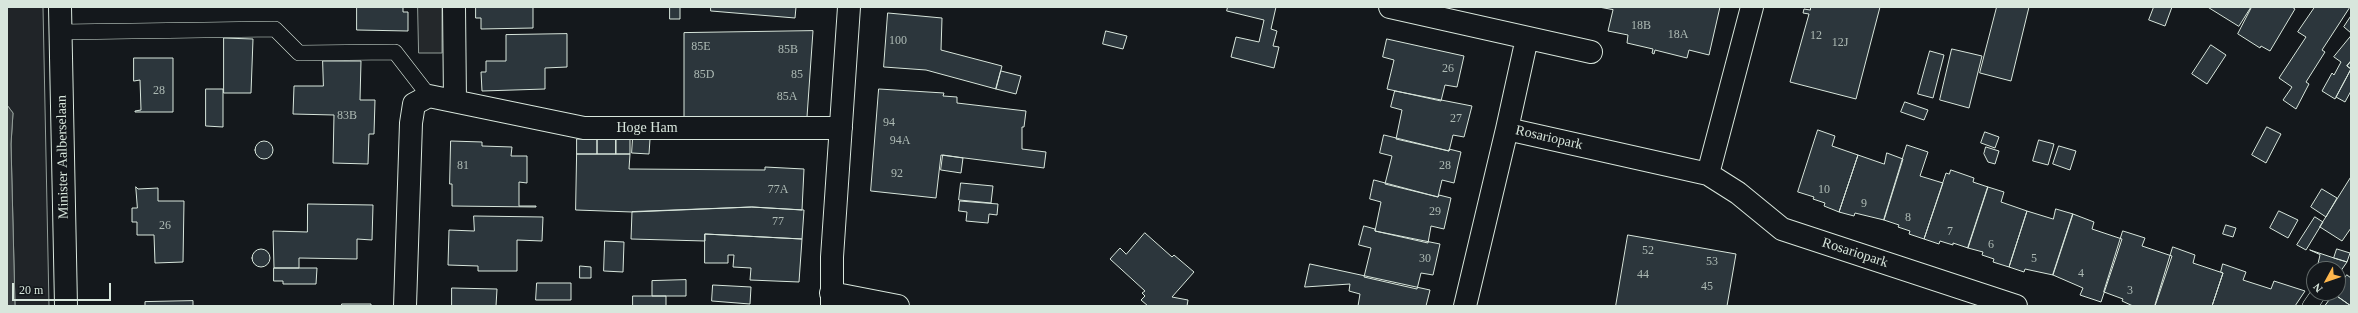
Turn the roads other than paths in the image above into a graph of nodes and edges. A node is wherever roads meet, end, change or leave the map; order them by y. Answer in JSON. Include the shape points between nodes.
{"nodes":[{"id":1,"x":60,"y":7,"type":"edge"},
{"id":2,"x":454,"y":7,"type":"edge"},
{"id":3,"x":849,"y":7,"type":"edge"},
{"id":4,"x":1390,"y":7,"type":"edge"},
{"id":5,"x":1752,"y":7,"type":"edge"},
{"id":6,"x":61,"y":32,"type":"junction"},
{"id":7,"x":1527,"y":38,"type":"junction"},
{"id":8,"x":1592,"y":52,"type":"dead end"},
{"id":9,"x":429,"y":96,"type":"junction"},
{"id":10,"x":455,"y":101,"type":"junction"},
{"id":11,"x":841,"y":128,"type":"junction"},
{"id":12,"x":1507,"y":129,"type":"junction"},
{"id":13,"x":1708,"y":174,"type":"junction"},
{"id":14,"x":831,"y":299,"type":"edge"},
{"id":15,"x":66,"y":306,"type":"edge"},
{"id":16,"x":404,"y":306,"type":"edge"},
{"id":17,"x":898,"y":306,"type":"edge"},
{"id":18,"x":1465,"y":306,"type":"edge"},
{"id":19,"x":2016,"y":306,"type":"edge"}],
"edges":[{"from":1,"to":6,"type":"street","name":"Minister Aalberselaan"},
{"from":2,"to":10,"type":"street"},
{"from":3,"to":11,"type":"street"},
{"from":4,"to":7,"type":"street"},
{"from":5,"to":13,"type":"street"},
{"from":6,"to":9,"type":"lane","via":[[275,28],[299,53],[395,52]]},
{"from":6,"to":15,"type":"street","name":"Minister Aalberselaan"},
{"from":7,"to":8,"type":"street"},
{"from":7,"to":12,"type":"street","name":"Rosariopark"},
{"from":9,"to":10,"type":"street","name":"Hoge Ham"},
{"from":9,"to":16,"type":"street","via":[[414,104],[411,123]]},
{"from":10,"to":11,"type":"street","name":"Hoge Ham","via":[[584,128]]},
{"from":11,"to":14,"type":"street"},
{"from":12,"to":13,"type":"street","name":"Rosariopark"},
{"from":12,"to":18,"type":"street","name":"Rosariopark"},
{"from":13,"to":19,"type":"street","name":"Rosariopark","via":[[1738,193],[1782,229]]},
{"from":14,"to":17,"type":"street"}]}
